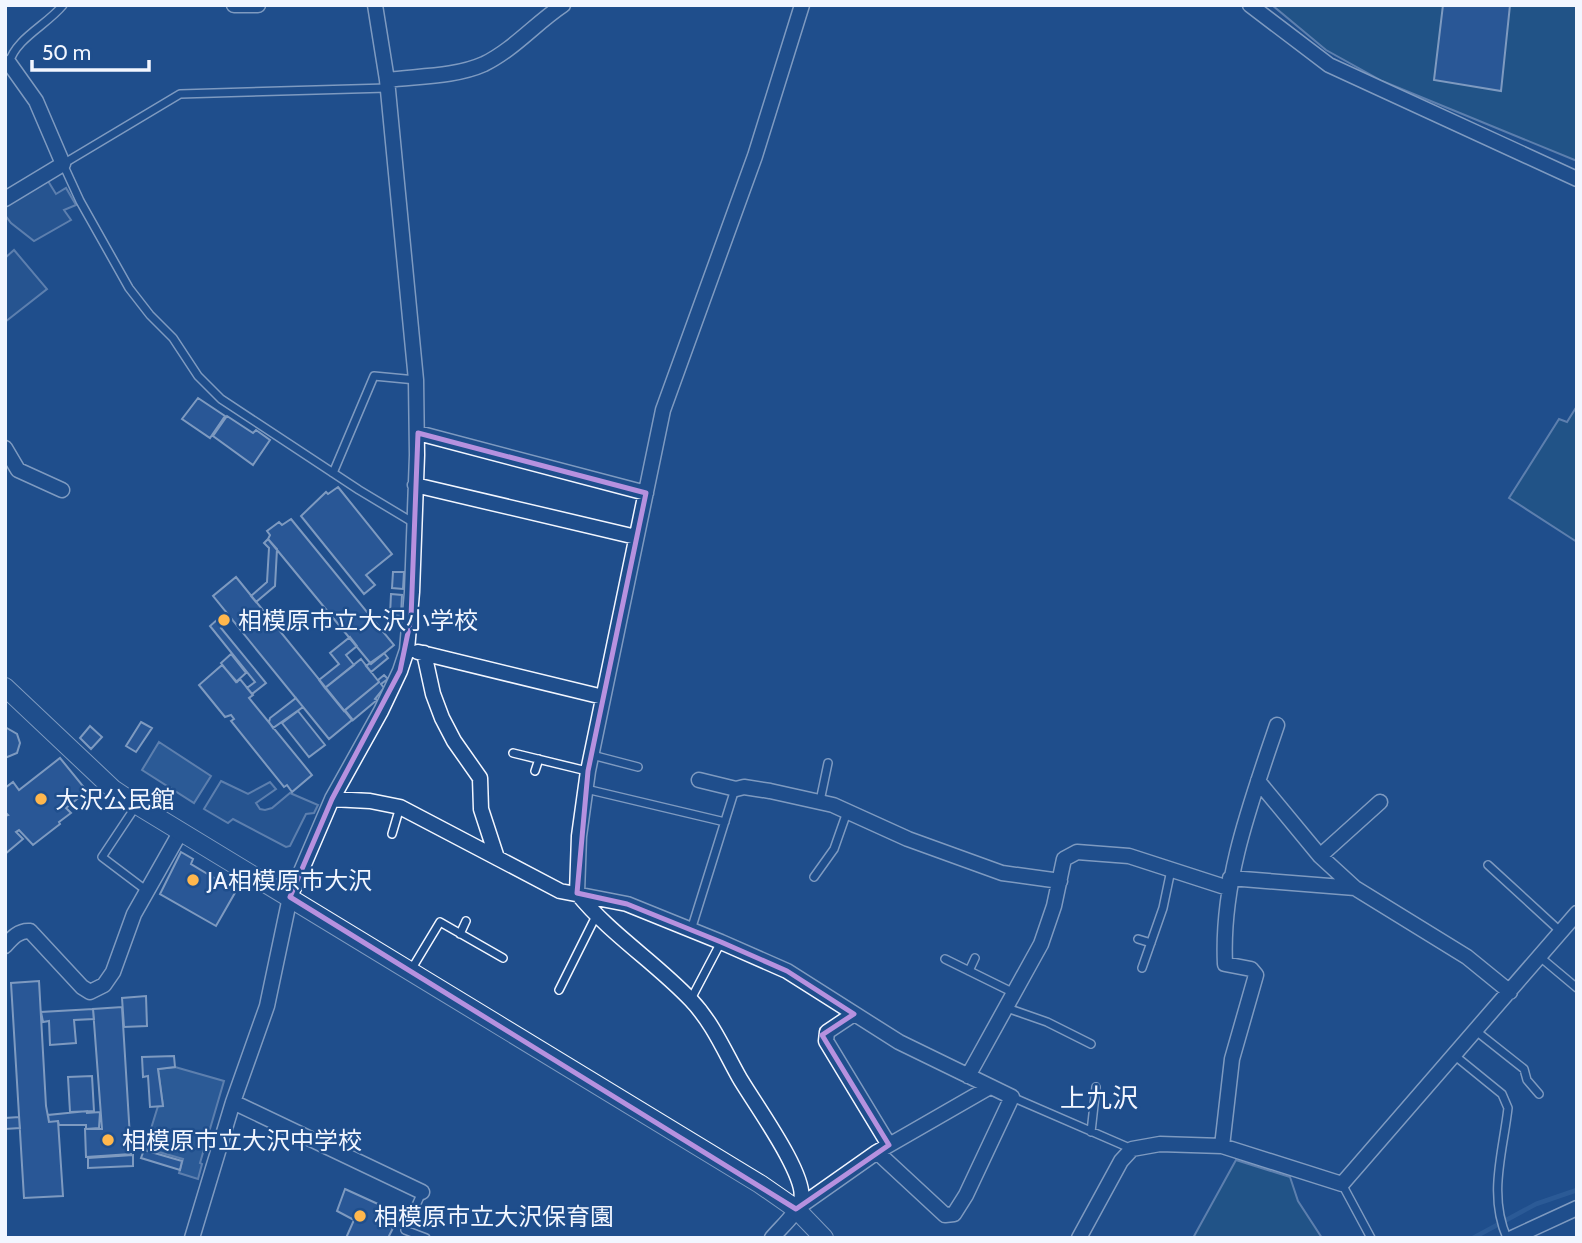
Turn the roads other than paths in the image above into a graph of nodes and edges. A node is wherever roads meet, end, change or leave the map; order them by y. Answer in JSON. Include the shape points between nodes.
{"nodes":[{"id":1,"x":63,"y":5,"type":"edge"},
{"id":2,"x":234,"y":5,"type":"edge"},
{"id":3,"x":258,"y":5,"type":"edge"},
{"id":4,"x":375,"y":5,"type":"edge"},
{"id":5,"x":563,"y":5,"type":"edge"},
{"id":6,"x":802,"y":5,"type":"edge"},
{"id":7,"x":1250,"y":5,"type":"edge"},
{"id":8,"x":7,"y":64,"type":"edge"},
{"id":9,"x":387,"y":84,"type":"junction"},
{"id":10,"x":63,"y":164,"type":"junction"},
{"id":11,"x":1577,"y":179,"type":"edge"},
{"id":12,"x":5,"y":199,"type":"edge"},
{"id":13,"x":416,"y":380,"type":"junction"},
{"id":14,"x":418,"y":433,"type":"junction"},
{"id":15,"x":5,"y":448,"type":"edge"},
{"id":16,"x":333,"y":473,"type":"junction"},
{"id":17,"x":415,"y":485,"type":"junction"},
{"id":18,"x":62,"y":490,"type":"dead end"},
{"id":19,"x":646,"y":493,"type":"junction"},
{"id":20,"x":414,"y":523,"type":"junction"},
{"id":21,"x":636,"y":537,"type":"junction"},
{"id":22,"x":407,"y":650,"type":"junction"},
{"id":23,"x":424,"y":653,"type":"junction"},
{"id":24,"x":5,"y":687,"type":"edge"},
{"id":25,"x":603,"y":697,"type":"junction"},
{"id":26,"x":1277,"y":724,"type":"dead end"},
{"id":27,"x":513,"y":753,"type":"dead end"},
{"id":28,"x":592,"y":755,"type":"junction"},
{"id":29,"x":538,"y":759,"type":"junction"},
{"id":30,"x":828,"y":763,"type":"dead end"},
{"id":31,"x":638,"y":767,"type":"dead end"},
{"id":32,"x":536,"y":771,"type":"dead end"},
{"id":33,"x":588,"y":771,"type":"junction"},
{"id":34,"x":699,"y":780,"type":"dead end"},
{"id":35,"x":1258,"y":781,"type":"junction"},
{"id":36,"x":586,"y":789,"type":"junction"},
{"id":37,"x":736,"y":789,"type":"junction"},
{"id":38,"x":332,"y":799,"type":"junction"},
{"id":39,"x":820,"y":801,"type":"junction"},
{"id":40,"x":1380,"y":802,"type":"dead end"},
{"id":41,"x":137,"y":805,"type":"junction"},
{"id":42,"x":400,"y":807,"type":"junction"},
{"id":43,"x":848,"y":811,"type":"junction"},
{"id":44,"x":725,"y":822,"type":"junction"},
{"id":45,"x":181,"y":831,"type":"junction"},
{"id":46,"x":392,"y":834,"type":"dead end"},
{"id":47,"x":1320,"y":856,"type":"junction"},
{"id":48,"x":497,"y":858,"type":"junction"},
{"id":49,"x":1488,"y":864,"type":"dead end"},
{"id":50,"x":1171,"y":869,"type":"junction"},
{"id":51,"x":814,"y":877,"type":"dead end"},
{"id":52,"x":1060,"y":881,"type":"junction"},
{"id":53,"x":1229,"y":883,"type":"junction"},
{"id":54,"x":1356,"y":888,"type":"junction"},
{"id":55,"x":148,"y":891,"type":"junction"},
{"id":56,"x":577,"y":893,"type":"junction"},
{"id":57,"x":290,"y":897,"type":"junction"},
{"id":58,"x":1577,"y":913,"type":"edge"},
{"id":59,"x":596,"y":916,"type":"junction"},
{"id":60,"x":467,"y":921,"type":"dead end"},
{"id":61,"x":691,"y":930,"type":"junction"},
{"id":62,"x":1561,"y":932,"type":"junction"},
{"id":63,"x":460,"y":934,"type":"junction"},
{"id":64,"x":1138,"y":939,"type":"dead end"},
{"id":65,"x":720,"y":942,"type":"junction"},
{"id":66,"x":1151,"y":943,"type":"junction"},
{"id":67,"x":5,"y":946,"type":"edge"},
{"id":68,"x":1540,"y":957,"type":"junction"},
{"id":69,"x":503,"y":958,"type":"dead end"},
{"id":70,"x":975,"y":958,"type":"dead end"},
{"id":71,"x":945,"y":959,"type":"dead end"},
{"id":72,"x":1142,"y":968,"type":"dead end"},
{"id":73,"x":969,"y":971,"type":"junction"},
{"id":74,"x":410,"y":972,"type":"junction"},
{"id":75,"x":1577,"y":988,"type":"edge"},
{"id":76,"x":559,"y":990,"type":"dead end"},
{"id":77,"x":1510,"y":992,"type":"junction"},
{"id":78,"x":1015,"y":993,"type":"junction"},
{"id":79,"x":690,"y":999,"type":"junction"},
{"id":80,"x":1007,"y":1008,"type":"junction"},
{"id":81,"x":854,"y":1014,"type":"junction"},
{"id":82,"x":1476,"y":1031,"type":"junction"},
{"id":83,"x":1091,"y":1044,"type":"dead end"},
{"id":84,"x":1454,"y":1055,"type":"junction"},
{"id":85,"x":968,"y":1076,"type":"junction"},
{"id":86,"x":990,"y":1087,"type":"junction"},
{"id":87,"x":1096,"y":1087,"type":"dead end"},
{"id":88,"x":1539,"y":1094,"type":"dead end"},
{"id":89,"x":1012,"y":1097,"type":"junction"},
{"id":90,"x":233,"y":1102,"type":"junction"},
{"id":91,"x":1091,"y":1132,"type":"junction"},
{"id":92,"x":1222,"y":1146,"type":"junction"},
{"id":93,"x":883,"y":1148,"type":"junction"},
{"id":94,"x":1132,"y":1149,"type":"junction"},
{"id":95,"x":1342,"y":1184,"type":"junction"},
{"id":96,"x":422,"y":1192,"type":"joint"},
{"id":97,"x":796,"y":1209,"type":"junction"},
{"id":98,"x":1577,"y":1209,"type":"edge"},
{"id":99,"x":1507,"y":1235,"type":"edge"},
{"id":100,"x":192,"y":1238,"type":"edge"},
{"id":101,"x":426,"y":1238,"type":"edge"},
{"id":102,"x":772,"y":1238,"type":"edge"},
{"id":103,"x":824,"y":1238,"type":"edge"},
{"id":104,"x":1079,"y":1238,"type":"edge"},
{"id":105,"x":1371,"y":1238,"type":"edge"}],
"edges":[{"from":1,"to":8,"type":"lane","via":[[24,40]]},
{"from":2,"to":3,"type":"street"},
{"from":4,"to":9,"type":"street"},
{"from":5,"to":9,"type":"street","via":[[483,64]]},
{"from":6,"to":19,"type":"street","via":[[755,156],[663,410]]},
{"from":7,"to":11,"type":"street","via":[[1329,65]]},
{"from":8,"to":10,"type":"street","via":[[36,100]]},
{"from":9,"to":10,"type":"lane","via":[[180,94]]},
{"from":9,"to":13,"type":"street"},
{"from":10,"to":12,"type":"street"},
{"from":10,"to":16,"type":"lane","via":[[130,288],[198,376],[221,399]]},
{"from":13,"to":14,"type":"street"},
{"from":13,"to":16,"type":"lane","via":[[374,376]]},
{"from":14,"to":17,"type":"street"},
{"from":14,"to":19,"type":"street"},
{"from":15,"to":18,"type":"street","via":[[18,470]]},
{"from":16,"to":20,"type":"lane"},
{"from":17,"to":20,"type":"street"},
{"from":17,"to":21,"type":"street"},
{"from":19,"to":21,"type":"street"},
{"from":20,"to":22,"type":"street"},
{"from":21,"to":25,"type":"street"},
{"from":22,"to":23,"type":"street"},
{"from":22,"to":38,"type":"street","via":[[381,711]]},
{"from":23,"to":25,"type":"street"},
{"from":23,"to":48,"type":"street","via":[[442,718],[480,778],[481,809]]},
{"from":24,"to":41,"type":"street","via":[[113,789]]},
{"from":25,"to":28,"type":"street"},
{"from":26,"to":35,"type":"street"},
{"from":27,"to":29,"type":"lane"},
{"from":28,"to":31,"type":"lane"},
{"from":28,"to":33,"type":"street"},
{"from":29,"to":32,"type":"lane"},
{"from":29,"to":33,"type":"lane"},
{"from":30,"to":39,"type":"lane"},
{"from":33,"to":36,"type":"street"},
{"from":34,"to":37,"type":"street"},
{"from":35,"to":47,"type":"street"},
{"from":35,"to":53,"type":"street"},
{"from":36,"to":44,"type":"lane"},
{"from":36,"to":56,"type":"street"},
{"from":37,"to":39,"type":"street"},
{"from":37,"to":44,"type":"lane"},
{"from":38,"to":42,"type":"street"},
{"from":38,"to":57,"type":"street"},
{"from":39,"to":43,"type":"street"},
{"from":40,"to":47,"type":"street"},
{"from":41,"to":45,"type":"street"},
{"from":41,"to":55,"type":"lane","via":[[102,857]]},
{"from":42,"to":46,"type":"lane"},
{"from":42,"to":48,"type":"street"},
{"from":43,"to":51,"type":"lane","via":[[834,849]]},
{"from":43,"to":52,"type":"street","via":[[908,839],[1002,873]]},
{"from":44,"to":61,"type":"lane"},
{"from":45,"to":55,"type":"street"},
{"from":45,"to":57,"type":"street"},
{"from":47,"to":54,"type":"street"},
{"from":48,"to":56,"type":"street","via":[[561,891]]},
{"from":49,"to":62,"type":"lane"},
{"from":50,"to":52,"type":"street","via":[[1129,856],[1077,852],[1064,859]]},
{"from":50,"to":53,"type":"street"},
{"from":50,"to":66,"type":"lane"},
{"from":52,"to":78,"type":"street","via":[[1041,944]]},
{"from":53,"to":54,"type":"street"},
{"from":53,"to":92,"type":"street","via":[[1225,964],[1251,969],[1256,975],[1232,1059]]},
{"from":54,"to":77,"type":"street","via":[[1467,957]]},
{"from":55,"to":67,"type":"street","via":[[134,914],[113,972],[98,989],[82,988],[30,931],[14,936]]},
{"from":56,"to":59,"type":"street"},
{"from":56,"to":61,"type":"street","via":[[627,904]]},
{"from":57,"to":74,"type":"street"},
{"from":57,"to":90,"type":"street","via":[[270,997]]},
{"from":58,"to":62,"type":"street"},
{"from":59,"to":76,"type":"lane"},
{"from":59,"to":79,"type":"street"},
{"from":60,"to":63,"type":"lane"},
{"from":61,"to":65,"type":"street"},
{"from":62,"to":68,"type":"street"},
{"from":63,"to":69,"type":"lane"},
{"from":63,"to":74,"type":"lane","via":[[440,922]]},
{"from":64,"to":66,"type":"lane"},
{"from":65,"to":79,"type":"lane"},
{"from":65,"to":81,"type":"street","via":[[787,971]]},
{"from":66,"to":72,"type":"lane"},
{"from":68,"to":75,"type":"lane"},
{"from":68,"to":77,"type":"street"},
{"from":70,"to":73,"type":"lane"},
{"from":71,"to":73,"type":"lane"},
{"from":73,"to":78,"type":"lane"},
{"from":74,"to":97,"type":"street"},
{"from":77,"to":82,"type":"street"},
{"from":78,"to":80,"type":"street"},
{"from":79,"to":97,"type":"street","via":[[709,1022],[794,1168],[802,1194]]},
{"from":80,"to":83,"type":"lane"},
{"from":80,"to":85,"type":"street"},
{"from":81,"to":85,"type":"street"},
{"from":81,"to":93,"type":"street","via":[[827,1032],[826,1041]]},
{"from":82,"to":84,"type":"street"},
{"from":82,"to":88,"type":"lane","via":[[1524,1069]]},
{"from":84,"to":95,"type":"street"},
{"from":84,"to":99,"type":"lane","via":[[1506,1100],[1496,1181],[1499,1216]]},
{"from":85,"to":86,"type":"street"},
{"from":86,"to":89,"type":"street"},
{"from":86,"to":93,"type":"street"},
{"from":87,"to":91,"type":"lane"},
{"from":89,"to":91,"type":"lane"},
{"from":89,"to":93,"type":"street","via":[[954,1214],[945,1215]]},
{"from":90,"to":96,"type":"street"},
{"from":90,"to":100,"type":"street"},
{"from":91,"to":94,"type":"lane"},
{"from":92,"to":94,"type":"street","via":[[1160,1144]]},
{"from":92,"to":95,"type":"street"},
{"from":93,"to":97,"type":"street"},
{"from":94,"to":104,"type":"street"},
{"from":95,"to":105,"type":"lane"},
{"from":96,"to":101,"type":"lane","via":[[405,1230]]},
{"from":97,"to":102,"type":"street"},
{"from":97,"to":103,"type":"street"},
{"from":98,"to":99,"type":"street"}]}
